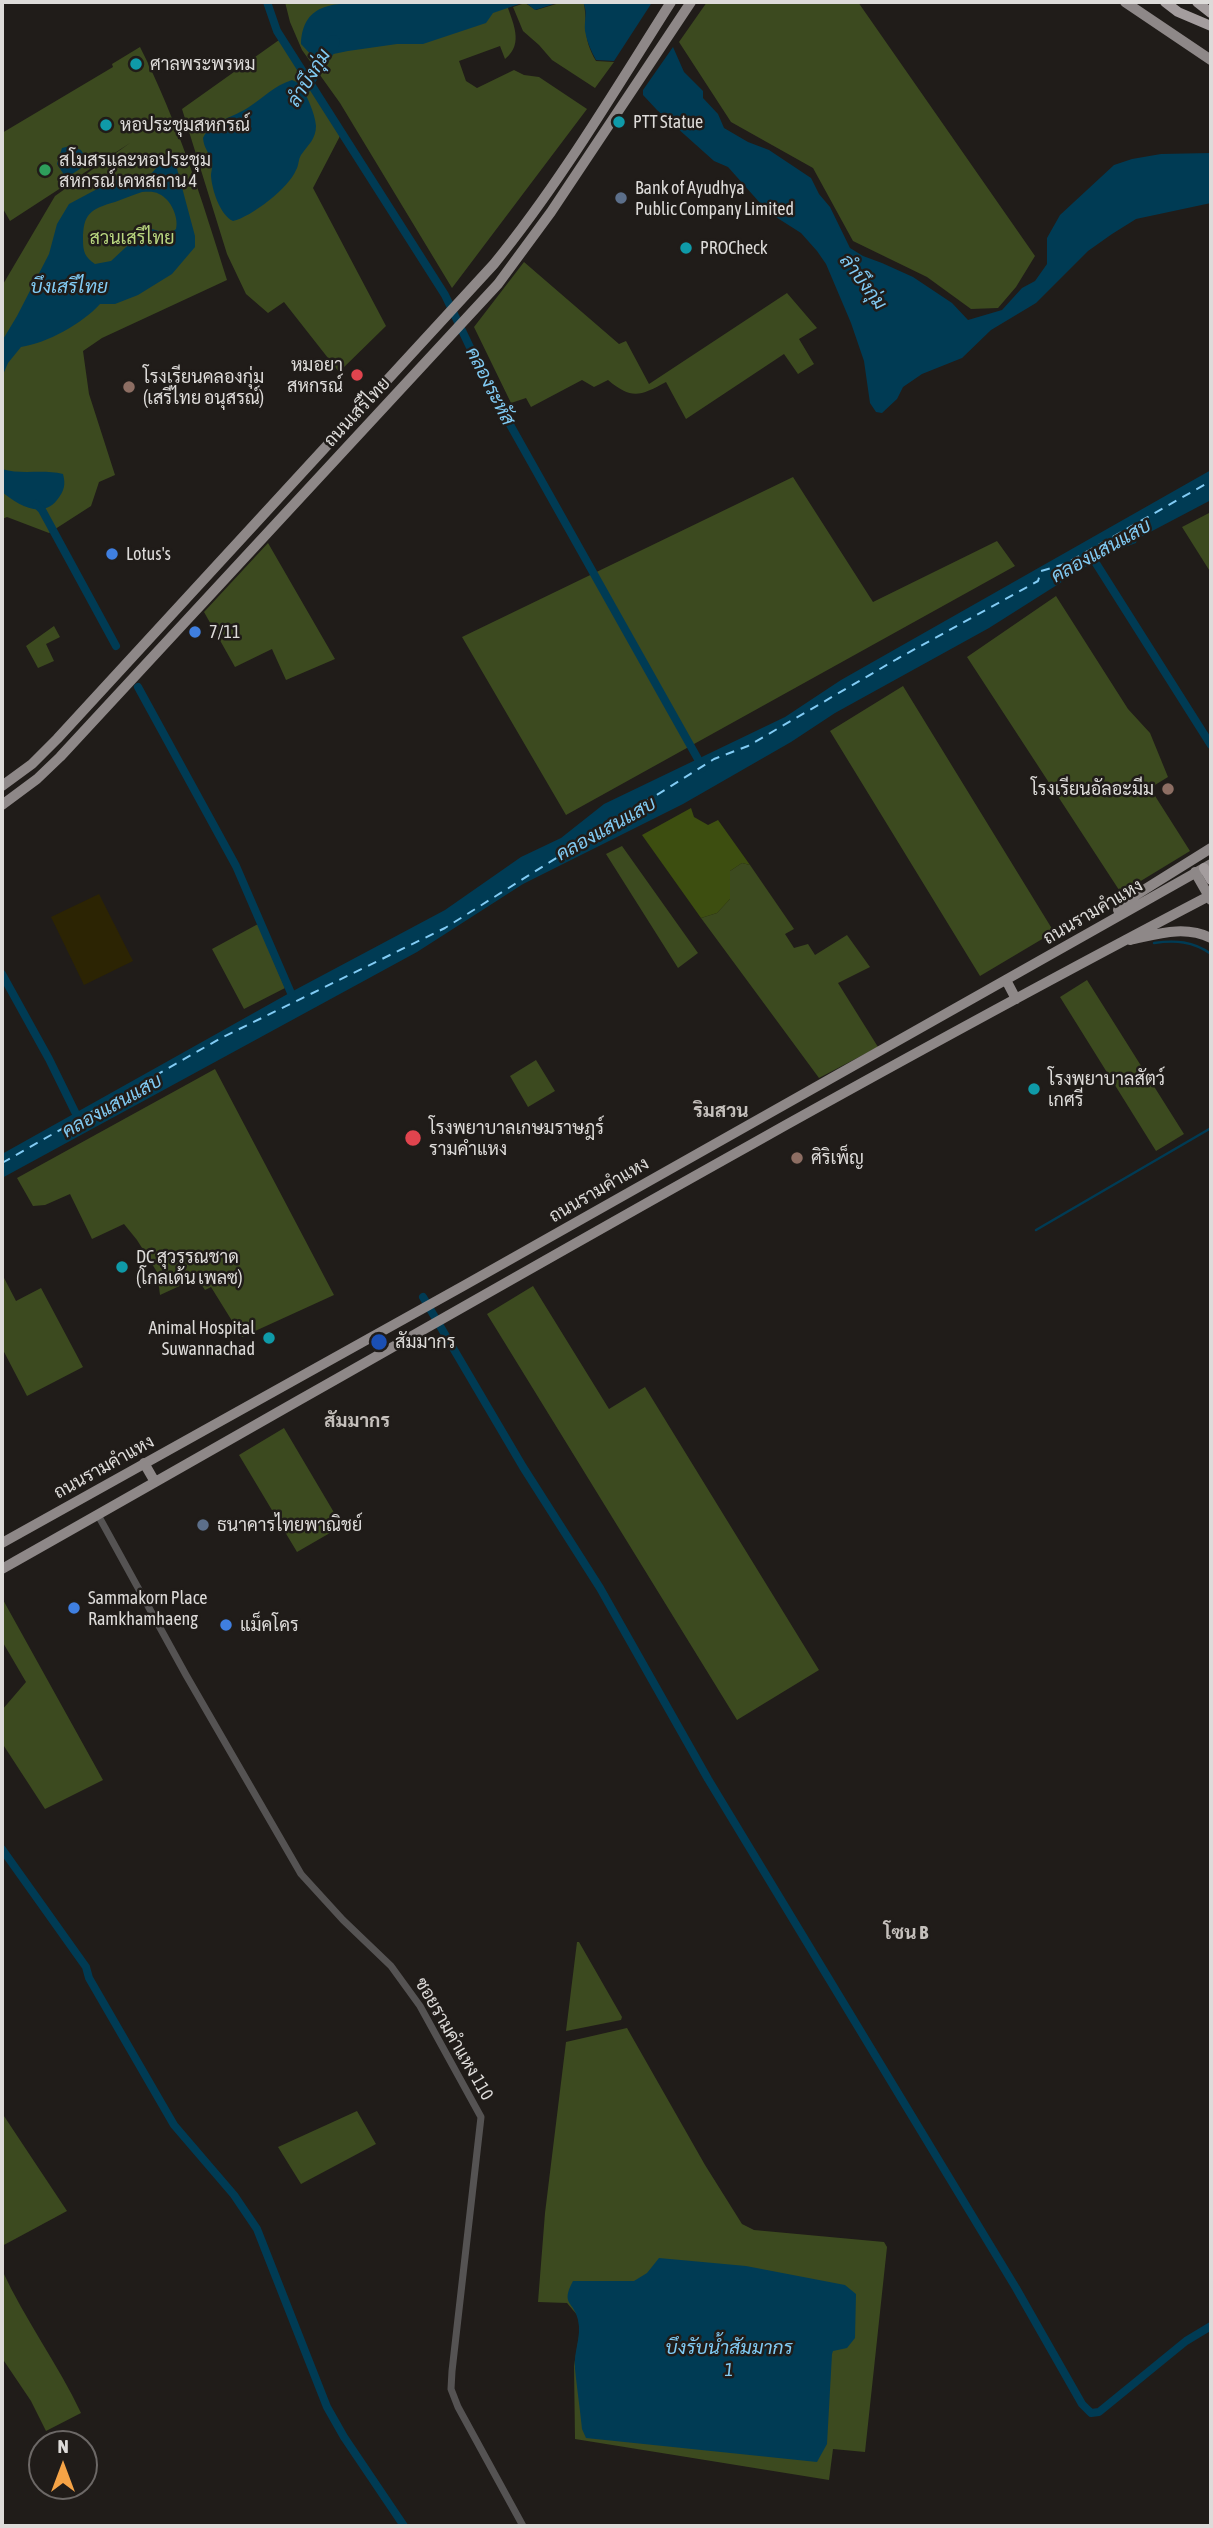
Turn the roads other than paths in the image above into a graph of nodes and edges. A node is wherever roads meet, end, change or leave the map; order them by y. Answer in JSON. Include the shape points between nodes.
{"nodes":[{"id":1,"x":671,"y":2,"type":"edge"},
{"id":2,"x":691,"y":2,"type":"edge"},
{"id":3,"x":1125,"y":2,"type":"edge"},
{"id":4,"x":1165,"y":2,"type":"edge"},
{"id":5,"x":1197,"y":2,"type":"edge"},
{"id":6,"x":1211,"y":13,"type":"edge"},
{"id":7,"x":1211,"y":26,"type":"edge"},
{"id":8,"x":1211,"y":60,"type":"edge"},
{"id":9,"x":2,"y":786,"type":"edge"},
{"id":10,"x":2,"y":805,"type":"edge"},
{"id":11,"x":1211,"y":848,"type":"edge"},
{"id":12,"x":1203,"y":868,"type":"edge"},
{"id":13,"x":1211,"y":880,"type":"edge"},
{"id":14,"x":1210,"y":897,"type":"edge"},
{"id":15,"x":1104,"y":922,"type":"junction"},
{"id":16,"x":1211,"y":938,"type":"edge"},
{"id":17,"x":1118,"y":942,"type":"junction"},
{"id":18,"x":1006,"y":980,"type":"junction"},
{"id":19,"x":1016,"y":999,"type":"junction"},
{"id":20,"x":873,"y":1055,"type":"junction"},
{"id":21,"x":883,"y":1071,"type":"junction"},
{"id":22,"x":144,"y":1463,"type":"junction"},
{"id":23,"x":155,"y":1482,"type":"junction"},
{"id":24,"x":98,"y":1515,"type":"junction"},
{"id":25,"x":2,"y":1544,"type":"edge"},
{"id":26,"x":2,"y":1569,"type":"edge"},
{"id":27,"x":523,"y":2526,"type":"edge"}],
"edges":[{"from":1,"to":9,"type":"main road","name":"ถนนเสรีไทย","via":[[518,233],[463,299],[57,740]]},
{"from":2,"to":10,"type":"main road","name":"ถนนเสรีไทย","via":[[530,242],[471,313],[60,757]]},
{"from":3,"to":8,"type":"main road"},
{"from":4,"to":7,"type":"highway"},
{"from":5,"to":6,"type":"highway"},
{"from":11,"to":15,"type":"main road","via":[[1131,898]]},
{"from":12,"to":13,"type":"highway"},
{"from":12,"to":14,"type":"main road"},
{"from":12,"to":15,"type":"main road","name":"ถนนรามคำแหง"},
{"from":14,"to":17,"type":"main road","name":"ถนนรามคำแหง"},
{"from":15,"to":18,"type":"main road","name":"ถนนรามคำแหง"},
{"from":16,"to":17,"type":"main road","via":[[1172,931]]},
{"from":17,"to":19,"type":"main road","name":"ถนนรามคำแหง"},
{"from":18,"to":19,"type":"main road"},
{"from":18,"to":20,"type":"main road","name":"ถนนรามคำแหง"},
{"from":19,"to":21,"type":"main road","name":"ถนนรามคำแหง"},
{"from":20,"to":21,"type":"main road"},
{"from":20,"to":22,"type":"main road","name":"ถนนรามคำแหง"},
{"from":21,"to":23,"type":"main road","name":"ถนนรามคำแหง"},
{"from":22,"to":23,"type":"main road"},
{"from":22,"to":25,"type":"main road","name":"ถนนรามคำแหง"},
{"from":23,"to":24,"type":"main road","name":"ถนนรามคำแหง"},
{"from":24,"to":26,"type":"main road","name":"ถนนรามคำแหง"},
{"from":24,"to":27,"type":"street","name":"ซอยรามคำแหง 110","via":[[301,1874],[391,1966],[420,2006],[481,2117],[451,2389]]}]}
